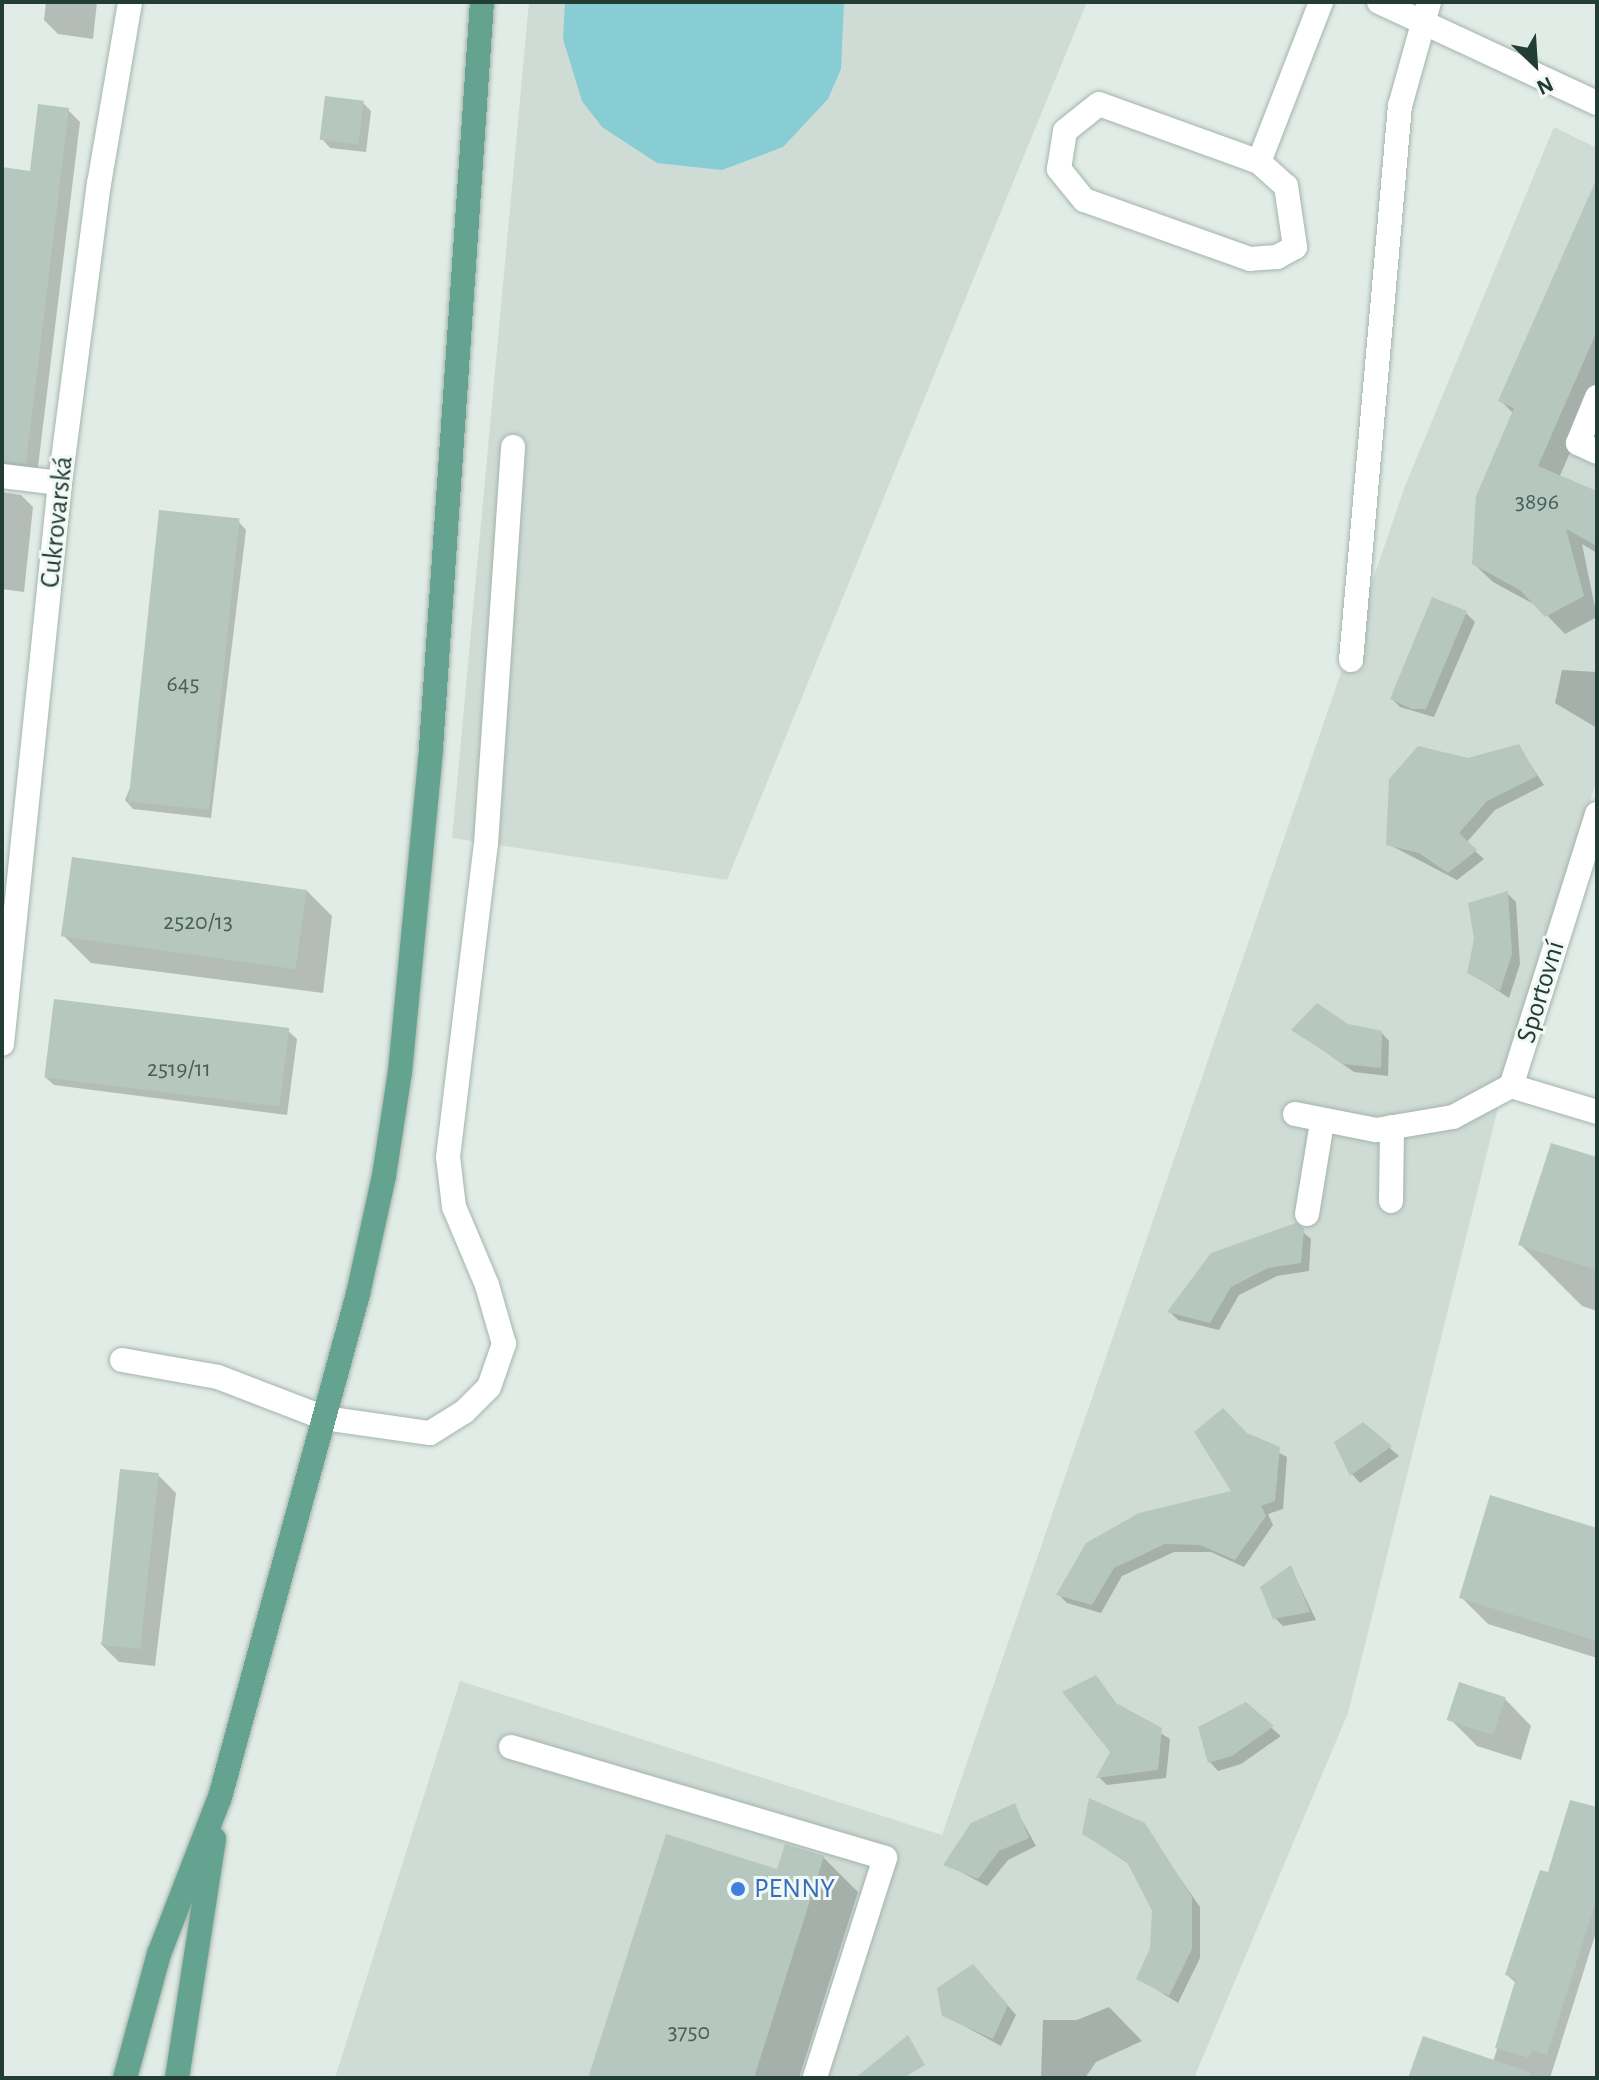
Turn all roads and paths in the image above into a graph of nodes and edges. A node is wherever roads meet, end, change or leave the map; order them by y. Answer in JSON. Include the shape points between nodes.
{"nodes":[{"id":1,"x":130,"y":2,"type":"edge"},
{"id":2,"x":482,"y":2,"type":"edge"},
{"id":3,"x":1321,"y":2,"type":"edge"},
{"id":4,"x":1379,"y":2,"type":"edge"},
{"id":5,"x":1425,"y":11,"type":"edge"},
{"id":6,"x":1597,"y":103,"type":"edge"},
{"id":7,"x":1259,"y":162,"type":"junction"},
{"id":8,"x":1597,"y":397,"type":"edge"},
{"id":9,"x":513,"y":447,"type":"dead end"},
{"id":10,"x":1597,"y":452,"type":"edge"},
{"id":11,"x":2,"y":476,"type":"edge"},
{"id":12,"x":60,"y":483,"type":"junction"},
{"id":13,"x":1351,"y":660,"type":"dead end"},
{"id":14,"x":1597,"y":814,"type":"edge"},
{"id":15,"x":4,"y":1017,"type":"edge"},
{"id":16,"x":2,"y":1044,"type":"edge"},
{"id":17,"x":1511,"y":1086,"type":"junction"},
{"id":18,"x":1597,"y":1112,"type":"edge"},
{"id":19,"x":1295,"y":1114,"type":"dead end"},
{"id":20,"x":1322,"y":1122,"type":"junction"},
{"id":21,"x":1392,"y":1127,"type":"junction"},
{"id":22,"x":1391,"y":1201,"type":"dead end"},
{"id":23,"x":1307,"y":1214,"type":"dead end"},
{"id":24,"x":122,"y":1360,"type":"dead end"},
{"id":25,"x":324,"y":1418,"type":"junction"},
{"id":26,"x":511,"y":1747,"type":"dead end"},
{"id":27,"x":220,"y":1797,"type":"junction"},
{"id":28,"x":125,"y":2078,"type":"edge"},
{"id":29,"x":177,"y":2078,"type":"edge"},
{"id":30,"x":815,"y":2078,"type":"edge"}],
"edges":[{"from":1,"to":12,"type":"street","name":"Cukrovarská","via":[[99,184]]},
{"from":2,"to":25,"type":"main road","via":[[431,748],[400,1072],[367,1250]]},
{"from":3,"to":7,"type":"street"},
{"from":4,"to":5,"type":"street"},
{"from":5,"to":6,"type":"street"},
{"from":5,"to":13,"type":"street","via":[[1400,106]]},
{"from":7,"to":7,"type":"street","via":[[1099,104],[1065,131],[1059,169],[1084,200],[1250,259],[1277,257],[1295,247],[1286,186]]},
{"from":8,"to":10,"type":"street","via":[[1578,443]]},
{"from":9,"to":25,"type":"street","via":[[486,844],[448,1157],[454,1207],[487,1285],[504,1344],[489,1387],[464,1412],[430,1433]]},
{"from":11,"to":12,"type":"street"},
{"from":12,"to":15,"type":"street","name":"Cukrovarská"},
{"from":14,"to":17,"type":"street","name":"Sportovní"},
{"from":15,"to":16,"type":"street","name":"Cukrovarská"},
{"from":17,"to":18,"type":"street"},
{"from":17,"to":21,"type":"street","via":[[1453,1117]]},
{"from":19,"to":20,"type":"street"},
{"from":20,"to":21,"type":"street","via":[[1376,1130]]},
{"from":20,"to":23,"type":"street"},
{"from":21,"to":22,"type":"street"},
{"from":24,"to":25,"type":"street","via":[[218,1377]]},
{"from":25,"to":27,"type":"main road"},
{"from":26,"to":30,"type":"street","via":[[885,1858]]},
{"from":27,"to":28,"type":"main road","via":[[159,1954]]},
{"from":27,"to":29,"type":"main road"}]}
